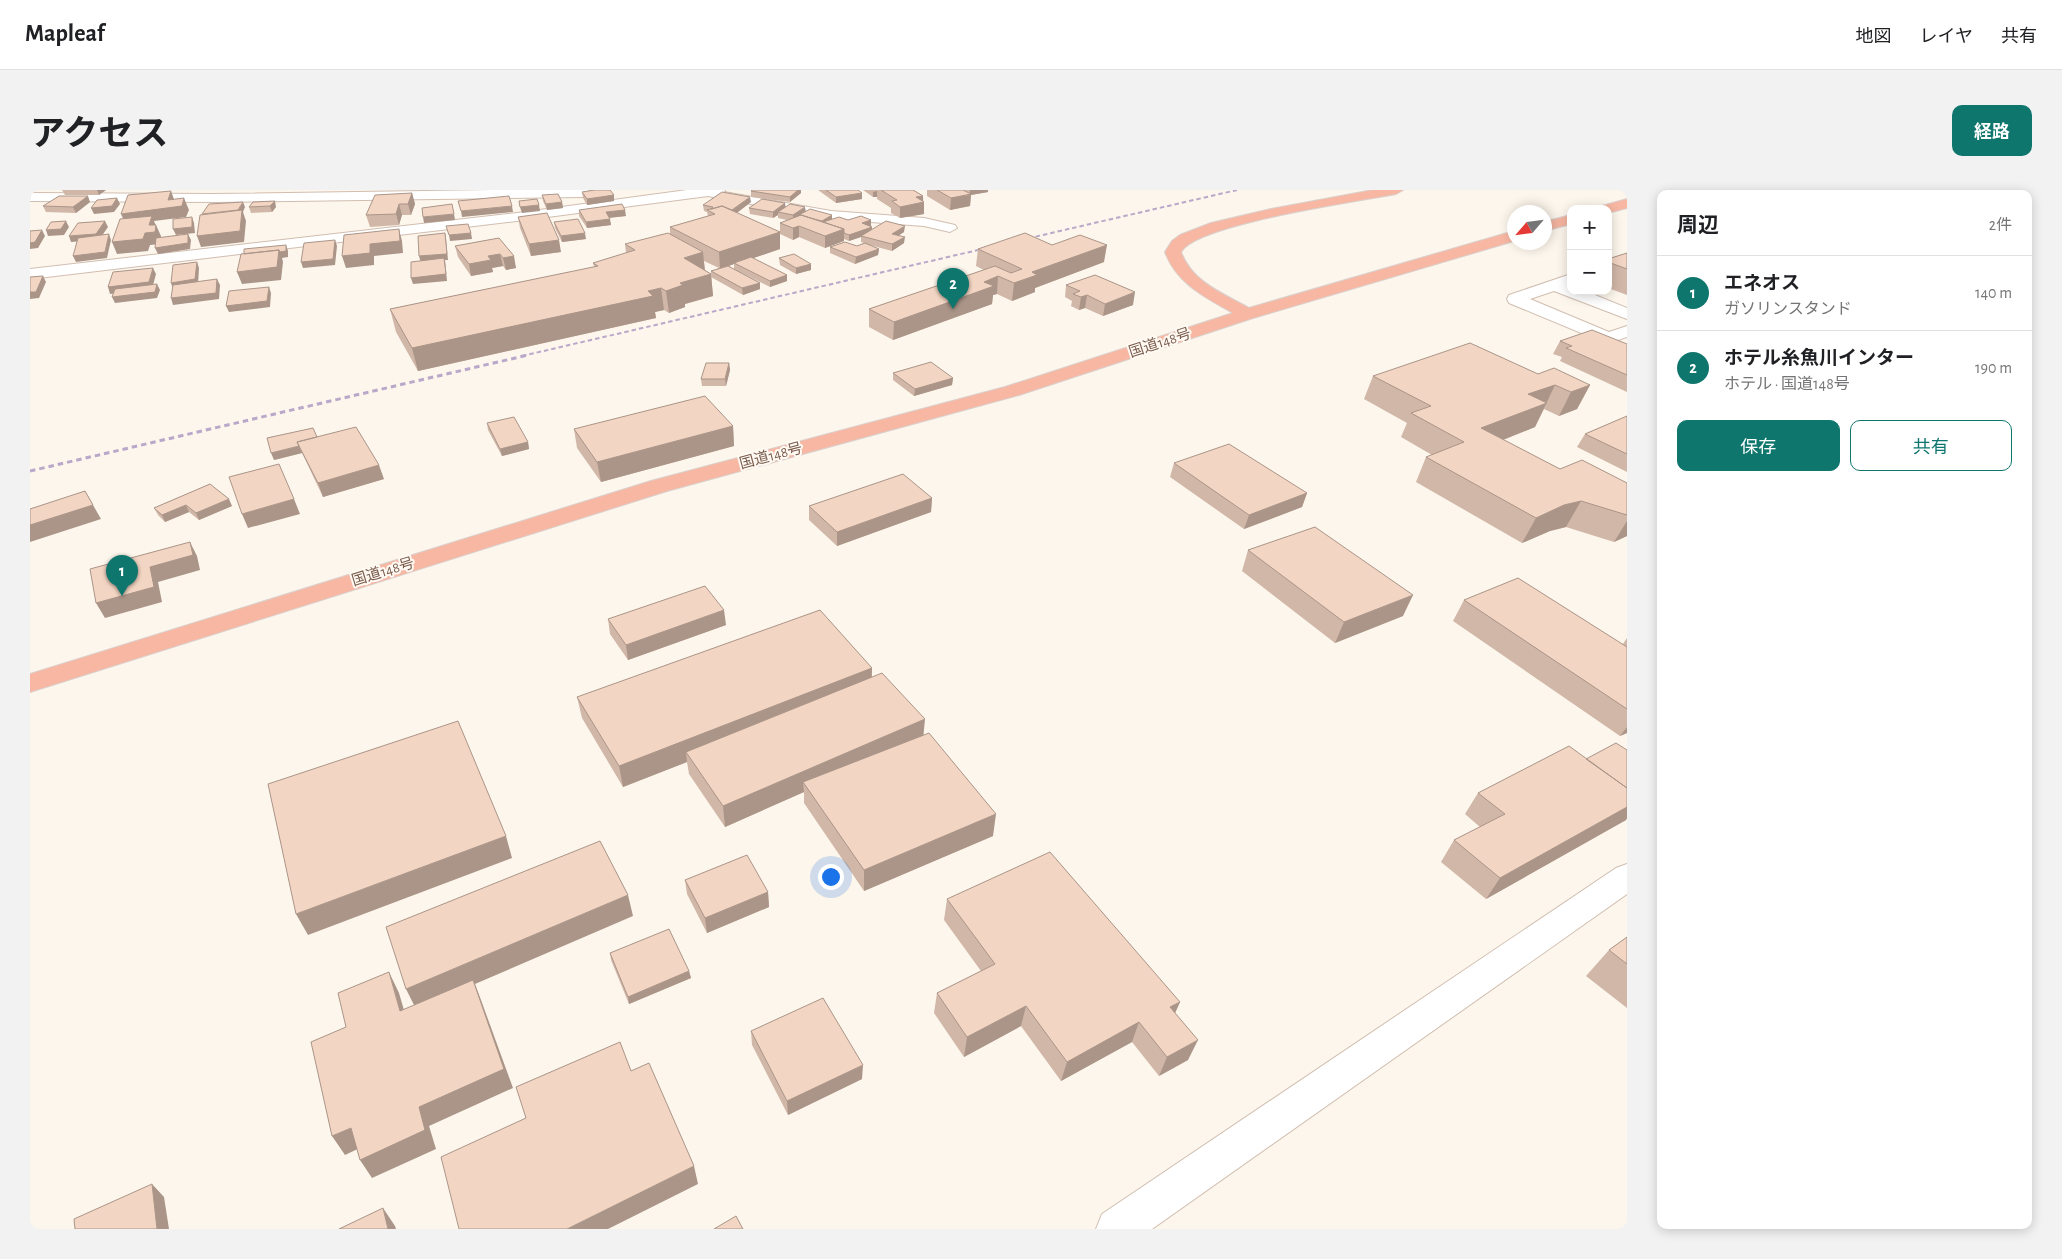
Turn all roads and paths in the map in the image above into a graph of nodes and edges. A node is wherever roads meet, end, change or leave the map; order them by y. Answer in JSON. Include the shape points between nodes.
{"nodes":[{"id":1,"x":53,"y":190,"type":"edge"},
{"id":2,"x":718,"y":190,"type":"edge"},
{"id":3,"x":1396,"y":190,"type":"edge"},
{"id":4,"x":702,"y":192,"type":"junction"},
{"id":5,"x":116,"y":193,"type":"edge"},
{"id":6,"x":31,"y":197,"type":"edge"},
{"id":7,"x":663,"y":198,"type":"junction"},
{"id":8,"x":1627,"y":203,"type":"edge"},
{"id":9,"x":1612,"y":208,"type":"edge"},
{"id":10,"x":1567,"y":220,"type":"edge"},
{"id":11,"x":1552,"y":225,"type":"edge"},
{"id":12,"x":950,"y":228,"type":"dead end"},
{"id":13,"x":1507,"y":238,"type":"edge"},
{"id":14,"x":30,"y":274,"type":"edge"},
{"id":15,"x":1567,"y":280,"type":"edge"},
{"id":16,"x":1554,"y":285,"type":"junction"},
{"id":17,"x":1247,"y":314,"type":"junction"},
{"id":18,"x":1627,"y":314,"type":"edge"},
{"id":19,"x":1627,"y":331,"type":"edge"},
{"id":20,"x":30,"y":682,"type":"edge"},
{"id":21,"x":1627,"y":876,"type":"edge"},
{"id":22,"x":1117,"y":1229,"type":"edge"}],
"edges":[{"from":1,"to":6,"type":"street"},
{"from":2,"to":4,"type":"street"},
{"from":3,"to":17,"type":"highway","via":[[1241,219],[1198,232],[1177,244],[1173,252],[1181,270]]},
{"from":4,"to":7,"type":"street"},
{"from":4,"to":12,"type":"street","via":[[831,215],[924,222]]},
{"from":5,"to":6,"type":"street"},
{"from":5,"to":7,"type":"street","via":[[212,198],[610,192]]},
{"from":7,"to":14,"type":"street"},
{"from":8,"to":9,"type":"highway"},
{"from":10,"to":11,"type":"highway"},
{"from":13,"to":17,"type":"highway","name":"国道148号"},
{"from":15,"to":16,"type":"street"},
{"from":16,"to":18,"type":"street"},
{"from":16,"to":19,"type":"street","via":[[1515,299],[1609,338]]},
{"from":17,"to":20,"type":"highway","name":"国道148号","via":[[1012,392],[659,486]]},
{"from":21,"to":22,"type":"street"}]}
